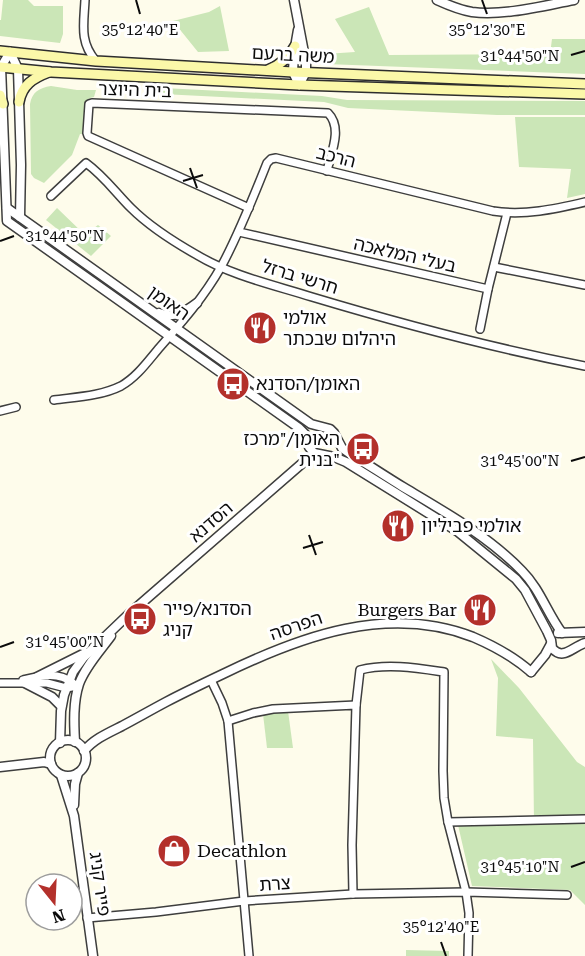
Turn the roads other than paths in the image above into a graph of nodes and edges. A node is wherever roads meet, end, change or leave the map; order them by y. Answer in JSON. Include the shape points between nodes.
{"nodes":[{"id":1,"x":85,"y":0,"type":"edge"},
{"id":2,"x":294,"y":0,"type":"edge"},
{"id":3,"x":437,"y":0,"type":"edge"},
{"id":4,"x":574,"y":0,"type":"edge"},
{"id":5,"x":299,"y":27,"type":"junction"},
{"id":6,"x":295,"y":46,"type":"junction"},
{"id":7,"x":5,"y":52,"type":"edge"},
{"id":8,"x":96,"y":61,"type":"junction"},
{"id":9,"x":1,"y":67,"type":"edge"},
{"id":10,"x":18,"y":69,"type":"junction"},
{"id":11,"x":268,"y":70,"type":"junction"},
{"id":12,"x":51,"y":72,"type":"junction"},
{"id":13,"x":293,"y":72,"type":"junction"},
{"id":14,"x":306,"y":72,"type":"junction"},
{"id":15,"x":585,"y":84,"type":"edge"},
{"id":16,"x":299,"y":85,"type":"junction"},
{"id":17,"x":585,"y":94,"type":"edge"},
{"id":18,"x":1,"y":100,"type":"edge"},
{"id":19,"x":19,"y":102,"type":"junction"},
{"id":20,"x":6,"y":165,"type":"junction"},
{"id":21,"x":327,"y":171,"type":"junction"},
{"id":22,"x":0,"y":175,"type":"edge"},
{"id":23,"x":51,"y":195,"type":"dead end"},
{"id":24,"x":585,"y":202,"type":"edge"},
{"id":25,"x":3,"y":206,"type":"edge"},
{"id":26,"x":249,"y":208,"type":"junction"},
{"id":27,"x":507,"y":213,"type":"junction"},
{"id":28,"x":20,"y":217,"type":"junction"},
{"id":29,"x":4,"y":218,"type":"edge"},
{"id":30,"x":239,"y":232,"type":"junction"},
{"id":31,"x":494,"y":267,"type":"junction"},
{"id":32,"x":220,"y":268,"type":"junction"},
{"id":33,"x":585,"y":285,"type":"edge"},
{"id":34,"x":488,"y":289,"type":"junction"},
{"id":35,"x":197,"y":303,"type":"junction"},
{"id":36,"x":148,"y":308,"type":"junction"},
{"id":37,"x":176,"y":328,"type":"junction"},
{"id":38,"x":480,"y":329,"type":"dead end"},
{"id":39,"x":170,"y":336,"type":"junction"},
{"id":40,"x":585,"y":366,"type":"edge"},
{"id":41,"x":54,"y":400,"type":"dead end"},
{"id":42,"x":16,"y":407,"type":"dead end"},
{"id":43,"x":0,"y":411,"type":"edge"},
{"id":44,"x":320,"y":427,"type":"junction"},
{"id":45,"x":336,"y":436,"type":"junction"},
{"id":46,"x":308,"y":442,"type":"junction"},
{"id":47,"x":314,"y":453,"type":"junction"},
{"id":48,"x":324,"y":456,"type":"junction"},
{"id":49,"x":129,"y":614,"type":"junction"},
{"id":50,"x":585,"y":632,"type":"edge"},
{"id":51,"x":564,"y":633,"type":"junction"},
{"id":52,"x":551,"y":642,"type":"junction"},
{"id":53,"x":585,"y":643,"type":"edge"},
{"id":54,"x":91,"y":649,"type":"junction"},
{"id":55,"x":563,"y":653,"type":"junction"},
{"id":56,"x":531,"y":672,"type":"junction"},
{"id":57,"x":37,"y":677,"type":"junction"},
{"id":58,"x":211,"y":680,"type":"junction"},
{"id":59,"x":12,"y":682,"type":"junction"},
{"id":60,"x":23,"y":682,"type":"junction"},
{"id":61,"x":0,"y":683,"type":"edge"},
{"id":62,"x":68,"y":684,"type":"junction"},
{"id":63,"x":78,"y":687,"type":"junction"},
{"id":64,"x":356,"y":705,"type":"junction"},
{"id":65,"x":62,"y":706,"type":"junction"},
{"id":66,"x":228,"y":721,"type":"junction"},
{"id":67,"x":75,"y":742,"type":"junction"},
{"id":68,"x":60,"y":743,"type":"junction"},
{"id":69,"x":84,"y":751,"type":"junction"},
{"id":70,"x":51,"y":764,"type":"junction"},
{"id":71,"x":0,"y":767,"type":"edge"},
{"id":72,"x":78,"y":773,"type":"junction"},
{"id":73,"x":61,"y":775,"type":"junction"},
{"id":74,"x":74,"y":816,"type":"junction"},
{"id":75,"x":585,"y":819,"type":"edge"},
{"id":76,"x":448,"y":822,"type":"junction"},
{"id":77,"x":466,"y":892,"type":"junction"},
{"id":78,"x":353,"y":894,"type":"junction"},
{"id":79,"x":567,"y":894,"type":"dead end"},
{"id":80,"x":244,"y":902,"type":"junction"},
{"id":81,"x":87,"y":918,"type":"junction"},
{"id":82,"x":93,"y":956,"type":"edge"},
{"id":83,"x":249,"y":956,"type":"edge"},
{"id":84,"x":468,"y":956,"type":"edge"}],
"edges":[{"from":1,"to":8,"type":"street","via":[[84,42]]},
{"from":2,"to":5,"type":"street"},
{"from":3,"to":4,"type":"street","via":[[486,13]]},
{"from":5,"to":6,"type":"street"},
{"from":5,"to":14,"type":"street"},
{"from":6,"to":11,"type":"main road","via":[[286,59]]},
{"from":6,"to":13,"type":"street"},
{"from":7,"to":8,"type":"main road","name":"משה ברעם"},
{"from":7,"to":9,"type":"street"},
{"from":7,"to":10,"type":"street"},
{"from":8,"to":11,"type":"main road","name":"משה ברעם"},
{"from":9,"to":10,"type":"main road","name":"משה ברעם"},
{"from":9,"to":18,"type":"street"},
{"from":10,"to":12,"type":"main road","name":"משה ברעם"},
{"from":10,"to":19,"type":"street"},
{"from":11,"to":13,"type":"main road","name":"משה ברעם"},
{"from":12,"to":16,"type":"main road","name":"משה ברעם"},
{"from":12,"to":19,"type":"main road","via":[[26,85]]},
{"from":13,"to":14,"type":"main road","name":"משה ברעם"},
{"from":13,"to":16,"type":"street"},
{"from":14,"to":15,"type":"main road","name":"משה ברעם"},
{"from":14,"to":16,"type":"street"},
{"from":16,"to":17,"type":"main road","name":"משה ברעם"},
{"from":18,"to":20,"type":"street"},
{"from":19,"to":28,"type":"street"},
{"from":20,"to":22,"type":"street"},
{"from":20,"to":25,"type":"street"},
{"from":21,"to":26,"type":"street","name":"הרכב","via":[[271,159]]},
{"from":21,"to":26,"type":"street","name":"בית היוצר","via":[[335,134],[335,124],[328,113],[89,104],[88,136]]},
{"from":21,"to":27,"type":"street","name":"הרכב"},
{"from":23,"to":32,"type":"street","name":"חרשי ברזל","via":[[86,163],[147,222]]},
{"from":24,"to":27,"type":"street","name":"הרכב"},
{"from":25,"to":28,"type":"street","name":"האומן"},
{"from":25,"to":29,"type":"street"},
{"from":26,"to":30,"type":"street","name":"הרכב"},
{"from":27,"to":31,"type":"street"},
{"from":28,"to":36,"type":"street","name":"האומן"},
{"from":29,"to":39,"type":"street","name":"האומן"},
{"from":30,"to":32,"type":"street","name":"הרכב"},
{"from":30,"to":34,"type":"street","name":"בעלי המלאכה"},
{"from":31,"to":33,"type":"street"},
{"from":31,"to":34,"type":"street"},
{"from":32,"to":35,"type":"street","name":"הרכב"},
{"from":32,"to":40,"type":"street","name":"חרשי ברזל","via":[[510,351]]},
{"from":34,"to":38,"type":"street"},
{"from":35,"to":36,"type":"street","via":[[184,312],[167,316]]},
{"from":35,"to":37,"type":"street","name":"הרכב"},
{"from":36,"to":37,"type":"street","name":"האומן"},
{"from":37,"to":39,"type":"street","name":"הרכב"},
{"from":37,"to":44,"type":"street","name":"האומן"},
{"from":39,"to":41,"type":"street","name":"הרכב","via":[[123,385]]},
{"from":39,"to":46,"type":"street","name":"האומן","via":[[299,428]]},
{"from":42,"to":43,"type":"street"},
{"from":44,"to":45,"type":"street","name":"האומן","via":[[330,429]]},
{"from":44,"to":46,"type":"street","via":[[310,433]]},
{"from":45,"to":48,"type":"street","via":[[333,450]]},
{"from":45,"to":51,"type":"street","name":"האומן","via":[[349,453],[463,523],[504,555],[533,585]]},
{"from":46,"to":47,"type":"street","name":"האומן"},
{"from":47,"to":48,"type":"street"},
{"from":47,"to":49,"type":"street","name":"הסדנא"},
{"from":48,"to":52,"type":"street","via":[[346,462],[483,551],[525,590]]},
{"from":49,"to":54,"type":"street","name":"הסדנא"},
{"from":49,"to":63,"type":"street","name":"הסדנא","via":[[91,663]]},
{"from":50,"to":51,"type":"street"},
{"from":51,"to":52,"type":"street","via":[[555,634]]},
{"from":51,"to":55,"type":"street","via":[[572,641]]},
{"from":52,"to":55,"type":"street","via":[[554,651]]},
{"from":52,"to":56,"type":"street"},
{"from":53,"to":55,"type":"street"},
{"from":54,"to":57,"type":"street"},
{"from":54,"to":62,"type":"street","name":"הסדנא"},
{"from":55,"to":56,"type":"street"},
{"from":56,"to":58,"type":"street","name":"הפרסה","via":[[510,655],[468,635],[430,626],[390,624],[322,633],[257,657]]},
{"from":57,"to":59,"type":"street"},
{"from":57,"to":62,"type":"street","via":[[54,675]]},
{"from":58,"to":66,"type":"street"},
{"from":58,"to":69,"type":"street","name":"הפרסה","via":[[97,739]]},
{"from":59,"to":60,"type":"street"},
{"from":59,"to":61,"type":"street"},
{"from":60,"to":62,"type":"street"},
{"from":60,"to":65,"type":"street"},
{"from":62,"to":63,"type":"street"},
{"from":62,"to":65,"type":"street"},
{"from":63,"to":67,"type":"street"},
{"from":64,"to":66,"type":"street","via":[[273,710]]},
{"from":64,"to":76,"type":"street","via":[[360,670],[373,666],[444,672],[443,771]]},
{"from":64,"to":78,"type":"street"},
{"from":65,"to":68,"type":"street"},
{"from":66,"to":80,"type":"street"},
{"from":67,"to":68,"type":"street"},
{"from":67,"to":69,"type":"street"},
{"from":68,"to":70,"type":"street","via":[[52,752]]},
{"from":69,"to":72,"type":"street","via":[[85,763]]},
{"from":70,"to":71,"type":"street"},
{"from":70,"to":73,"type":"street"},
{"from":72,"to":73,"type":"street"},
{"from":72,"to":74,"type":"street","name":"פייר קניג"},
{"from":73,"to":74,"type":"street","name":"פייר קניג"},
{"from":74,"to":81,"type":"street","name":"פייר קניג"},
{"from":75,"to":76,"type":"street"},
{"from":76,"to":77,"type":"street"},
{"from":77,"to":78,"type":"street","name":"צרת"},
{"from":77,"to":79,"type":"street","name":"צרת"},
{"from":77,"to":84,"type":"street"},
{"from":78,"to":80,"type":"street","name":"צרת"},
{"from":80,"to":81,"type":"street","name":"צרת"},
{"from":80,"to":83,"type":"street"},
{"from":81,"to":82,"type":"street","name":"פייר קניג"}]}
